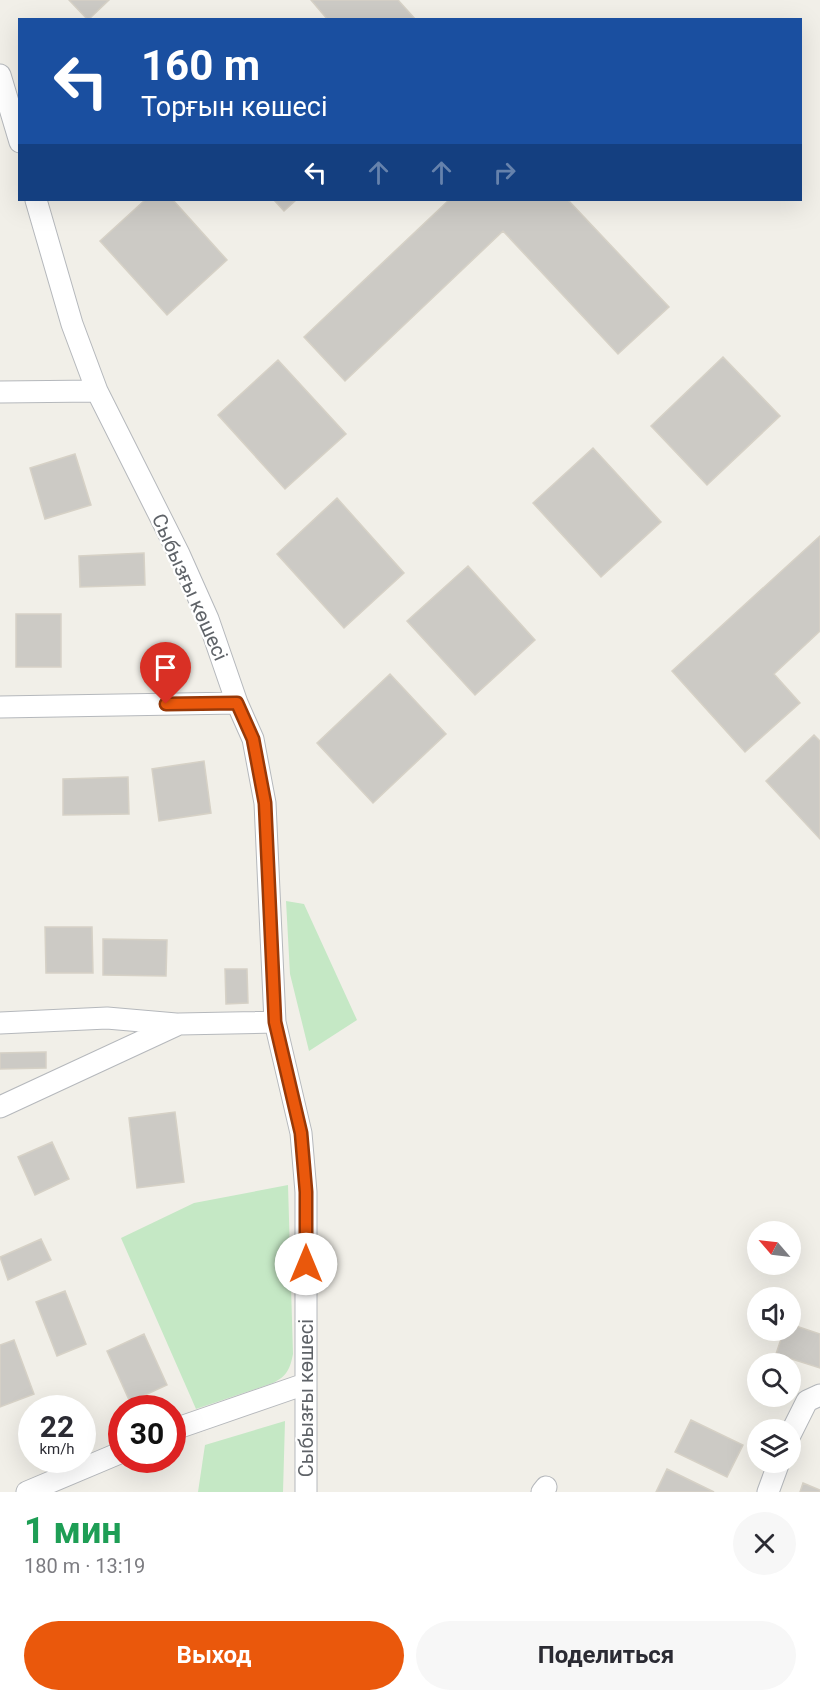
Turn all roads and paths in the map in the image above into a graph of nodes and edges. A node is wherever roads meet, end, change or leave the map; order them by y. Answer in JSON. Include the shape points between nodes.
{"nodes":[{"id":1,"x":0,"y":75,"type":"edge"},
{"id":2,"x":18,"y":135,"type":"edge"},
{"id":3,"x":36,"y":201,"type":"edge"},
{"id":4,"x":98,"y":391,"type":"junction"},
{"id":5,"x":0,"y":392,"type":"edge"},
{"id":6,"x":237,"y":703,"type":"junction"},
{"id":7,"x":0,"y":707,"type":"edge"},
{"id":8,"x":275,"y":1022,"type":"junction"},
{"id":9,"x":0,"y":1023,"type":"edge"},
{"id":10,"x":180,"y":1024,"type":"junction"},
{"id":11,"x":0,"y":1107,"type":"edge"},
{"id":12,"x":306,"y":1384,"type":"junction"},
{"id":13,"x":820,"y":1395,"type":"edge"},
{"id":14,"x":798,"y":1419,"type":"edge"},
{"id":15,"x":186,"y":1425,"type":"edge"},
{"id":16,"x":108,"y":1458,"type":"edge"},
{"id":17,"x":775,"y":1473,"type":"edge"},
{"id":18,"x":27,"y":1492,"type":"edge"},
{"id":19,"x":306,"y":1492,"type":"edge"},
{"id":20,"x":768,"y":1492,"type":"edge"}],
"edges":[{"from":1,"to":2,"type":"street"},
{"from":3,"to":4,"type":"street","name":"Сыбызғы көшесі","via":[[72,324]]},
{"from":4,"to":5,"type":"street"},
{"from":4,"to":6,"type":"street","name":"Сыбызғы көшесі","via":[[208,619]]},
{"from":6,"to":7,"type":"street"},
{"from":6,"to":8,"type":"street","name":"Сыбызғы көшесі","via":[[253,739],[265,803]]},
{"from":8,"to":10,"type":"street"},
{"from":8,"to":12,"type":"street","name":"Сыбызғы көшесі","via":[[301,1133],[306,1192]]},
{"from":9,"to":10,"type":"street","via":[[107,1018]]},
{"from":10,"to":11,"type":"street"},
{"from":12,"to":15,"type":"street"},
{"from":12,"to":19,"type":"street","name":"Сыбызғы көшесі"},
{"from":13,"to":14,"type":"street","via":[[807,1401]]},
{"from":16,"to":18,"type":"street"},
{"from":17,"to":20,"type":"street"}]}
